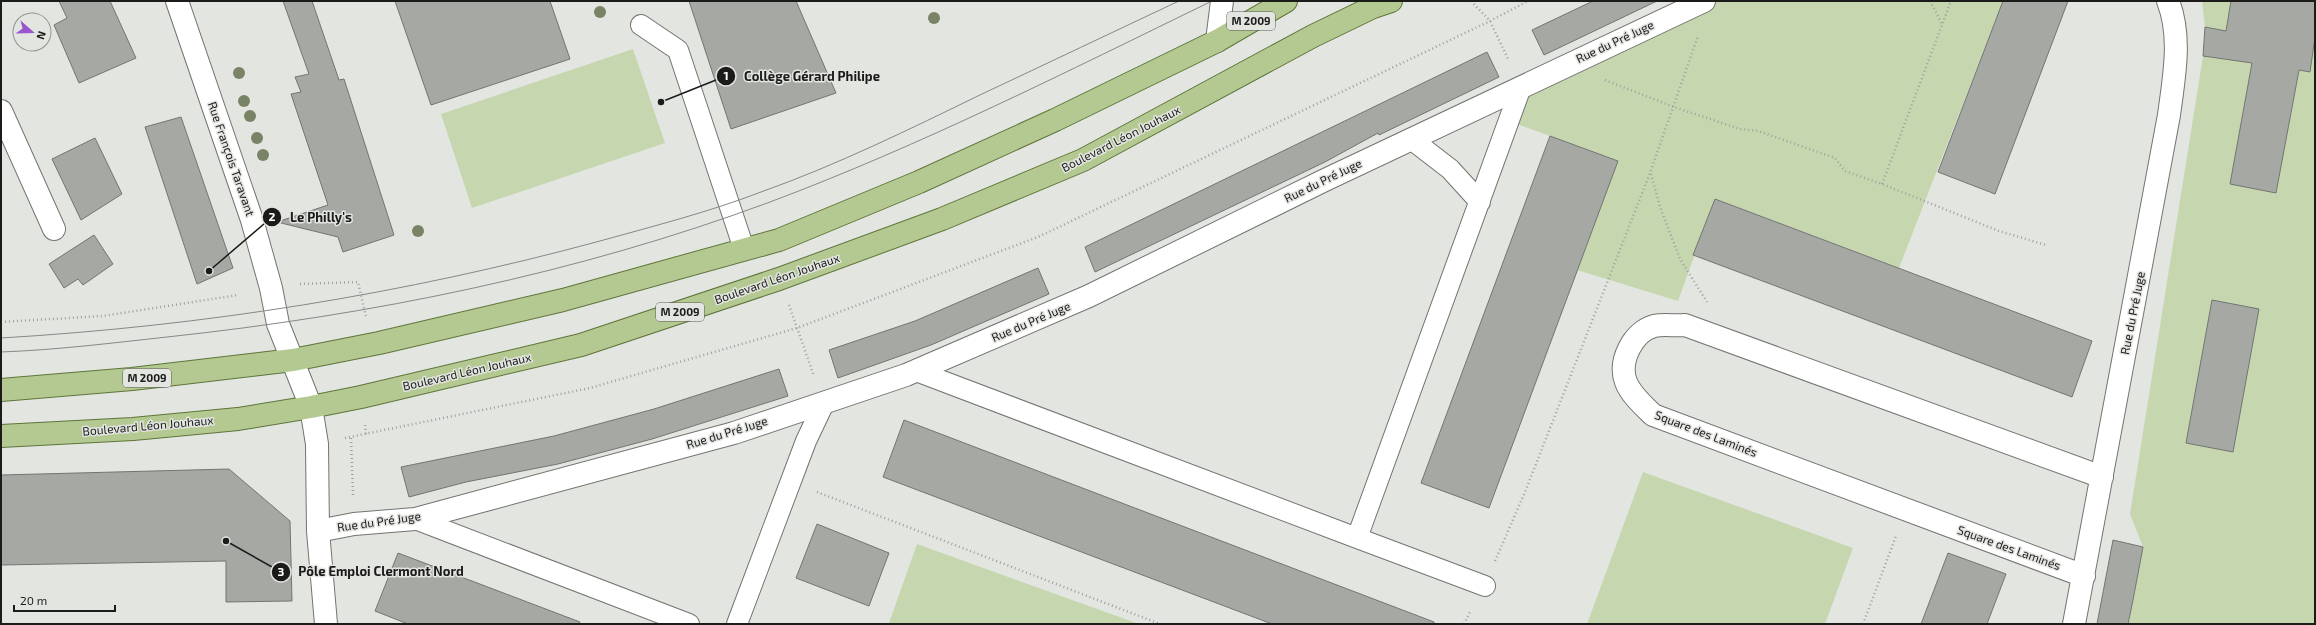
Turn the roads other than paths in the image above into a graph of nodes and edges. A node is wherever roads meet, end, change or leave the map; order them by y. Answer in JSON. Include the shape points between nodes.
{"nodes":[{"id":1,"x":177,"y":1,"type":"edge"},
{"id":2,"x":1222,"y":1,"type":"edge"},
{"id":3,"x":1286,"y":1,"type":"edge"},
{"id":4,"x":1390,"y":1,"type":"edge"},
{"id":5,"x":1704,"y":1,"type":"edge"},
{"id":6,"x":2168,"y":1,"type":"edge"},
{"id":7,"x":642,"y":25,"type":"dead end"},
{"id":8,"x":1217,"y":41,"type":"junction"},
{"id":9,"x":1521,"y":87,"type":"junction"},
{"id":10,"x":1,"y":111,"type":"edge"},
{"id":11,"x":1411,"y":139,"type":"junction"},
{"id":12,"x":1480,"y":202,"type":"junction"},
{"id":13,"x":54,"y":229,"type":"dead end"},
{"id":14,"x":744,"y":250,"type":"junction"},
{"id":15,"x":293,"y":360,"type":"junction"},
{"id":16,"x":916,"y":371,"type":"junction"},
{"id":17,"x":1,"y":390,"type":"edge"},
{"id":18,"x":824,"y":403,"type":"junction"},
{"id":19,"x":311,"y":407,"type":"junction"},
{"id":20,"x":1,"y":436,"type":"edge"},
{"id":21,"x":2102,"y":478,"type":"junction"},
{"id":22,"x":415,"y":519,"type":"junction"},
{"id":23,"x":318,"y":531,"type":"junction"},
{"id":24,"x":1356,"y":538,"type":"junction"},
{"id":25,"x":2084,"y":576,"type":"junction"},
{"id":26,"x":1485,"y":586,"type":"road end"},
{"id":27,"x":326,"y":624,"type":"edge"},
{"id":28,"x":689,"y":624,"type":"edge"},
{"id":29,"x":737,"y":624,"type":"edge"},
{"id":30,"x":2074,"y":624,"type":"edge"}],
"edges":[{"from":1,"to":15,"type":"street","name":"Rue François Taravant","via":[[252,220],[278,324]]},
{"from":2,"to":8,"type":"street"},
{"from":3,"to":8,"type":"main road","number":"M 2009"},
{"from":4,"to":19,"type":"main road","name":"Boulevard Léon Jouhaux","number":"M 2009","via":[[1313,36],[1083,160],[942,220],[779,279],[581,345]]},
{"from":5,"to":9,"type":"street","name":"Rue du Pré Juge"},
{"from":6,"to":21,"type":"street","name":"Rue du Pré Juge","via":[[2174,15],[2176,53],[2170,115]]},
{"from":7,"to":14,"type":"lane","via":[[678,50]]},
{"from":8,"to":14,"type":"main road","number":"M 2009","via":[[1055,120],[919,182],[779,240]]},
{"from":9,"to":11,"type":"street","name":"Rue du Pré Juge"},
{"from":9,"to":12,"type":"lane"},
{"from":10,"to":13,"type":"street"},
{"from":11,"to":12,"type":"lane","via":[[1450,169]]},
{"from":11,"to":16,"type":"street","name":"Rue du Pré Juge","via":[[1089,296]]},
{"from":12,"to":24,"type":"lane"},
{"from":14,"to":15,"type":"main road","number":"M 2009","via":[[563,300],[379,343]]},
{"from":15,"to":17,"type":"main road","number":"M 2009","via":[[132,379]]},
{"from":15,"to":19,"type":"street","name":"Rue François Taravant"},
{"from":16,"to":18,"type":"street","name":"Rue du Pré Juge"},
{"from":16,"to":24,"type":"lane"},
{"from":18,"to":22,"type":"street","name":"Rue du Pré Juge","via":[[734,433]]},
{"from":18,"to":29,"type":"lane","via":[[806,441]]},
{"from":19,"to":20,"type":"main road","name":"Boulevard Léon Jouhaux","number":"M 2009","via":[[238,419],[133,429]]},
{"from":19,"to":23,"type":"street","name":"Rue François Taravant","via":[[317,444]]},
{"from":21,"to":25,"type":"street","name":"Rue du Pré Juge"},
{"from":21,"to":25,"type":"street","name":"Square des Laminés","via":[[1685,325],[1653,326],[1635,338],[1624,362],[1626,381],[1638,400],[1653,415]]},
{"from":22,"to":23,"type":"street","name":"Rue du Pré Juge","via":[[354,524]]},
{"from":22,"to":28,"type":"lane"},
{"from":23,"to":27,"type":"street","name":"Rue François Taravant"},
{"from":24,"to":26,"type":"lane"},
{"from":25,"to":30,"type":"street","name":"Rue du Pré Juge"}]}
